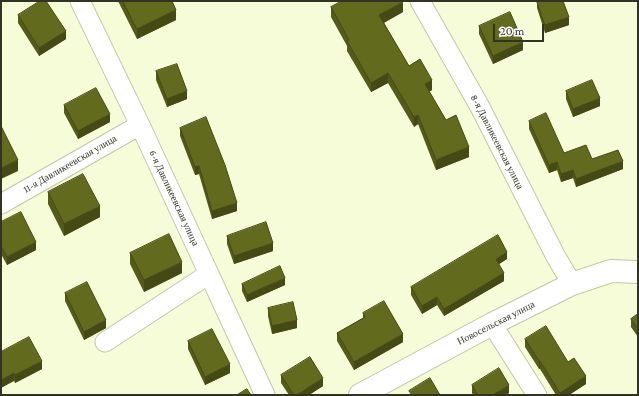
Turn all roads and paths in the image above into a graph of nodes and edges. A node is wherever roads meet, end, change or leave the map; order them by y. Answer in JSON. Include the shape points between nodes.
{"nodes":[{"id":1,"x":80,"y":1,"type":"edge"},
{"id":2,"x":420,"y":1,"type":"edge"},
{"id":3,"x":140,"y":124,"type":"junction"},
{"id":4,"x":1,"y":204,"type":"edge"},
{"id":5,"x":638,"y":272,"type":"edge"},
{"id":6,"x":209,"y":274,"type":"junction"},
{"id":7,"x":572,"y":284,"type":"junction"},
{"id":8,"x":492,"y":324,"type":"junction"},
{"id":9,"x":105,"y":342,"type":"dead end"},
{"id":10,"x":265,"y":395,"type":"edge"},
{"id":11,"x":360,"y":395,"type":"edge"},
{"id":12,"x":537,"y":395,"type":"edge"}],
"edges":[{"from":1,"to":3,"type":"street","name":"6-я Давликеевская улица"},
{"from":2,"to":7,"type":"street","name":"8-я Давликеевская улица","via":[[480,107]]},
{"from":3,"to":4,"type":"street","name":"11-я Давликеевская улица"},
{"from":3,"to":6,"type":"street","name":"6-я Давликеевская улица"},
{"from":5,"to":7,"type":"street","name":"Новосельская улица","via":[[611,271]]},
{"from":6,"to":9,"type":"street"},
{"from":6,"to":10,"type":"street","name":"6-я Давликеевская улица"},
{"from":7,"to":8,"type":"street","name":"Новосельская улица"},
{"from":8,"to":11,"type":"street","name":"Новосельская улица"},
{"from":8,"to":12,"type":"street"}]}
